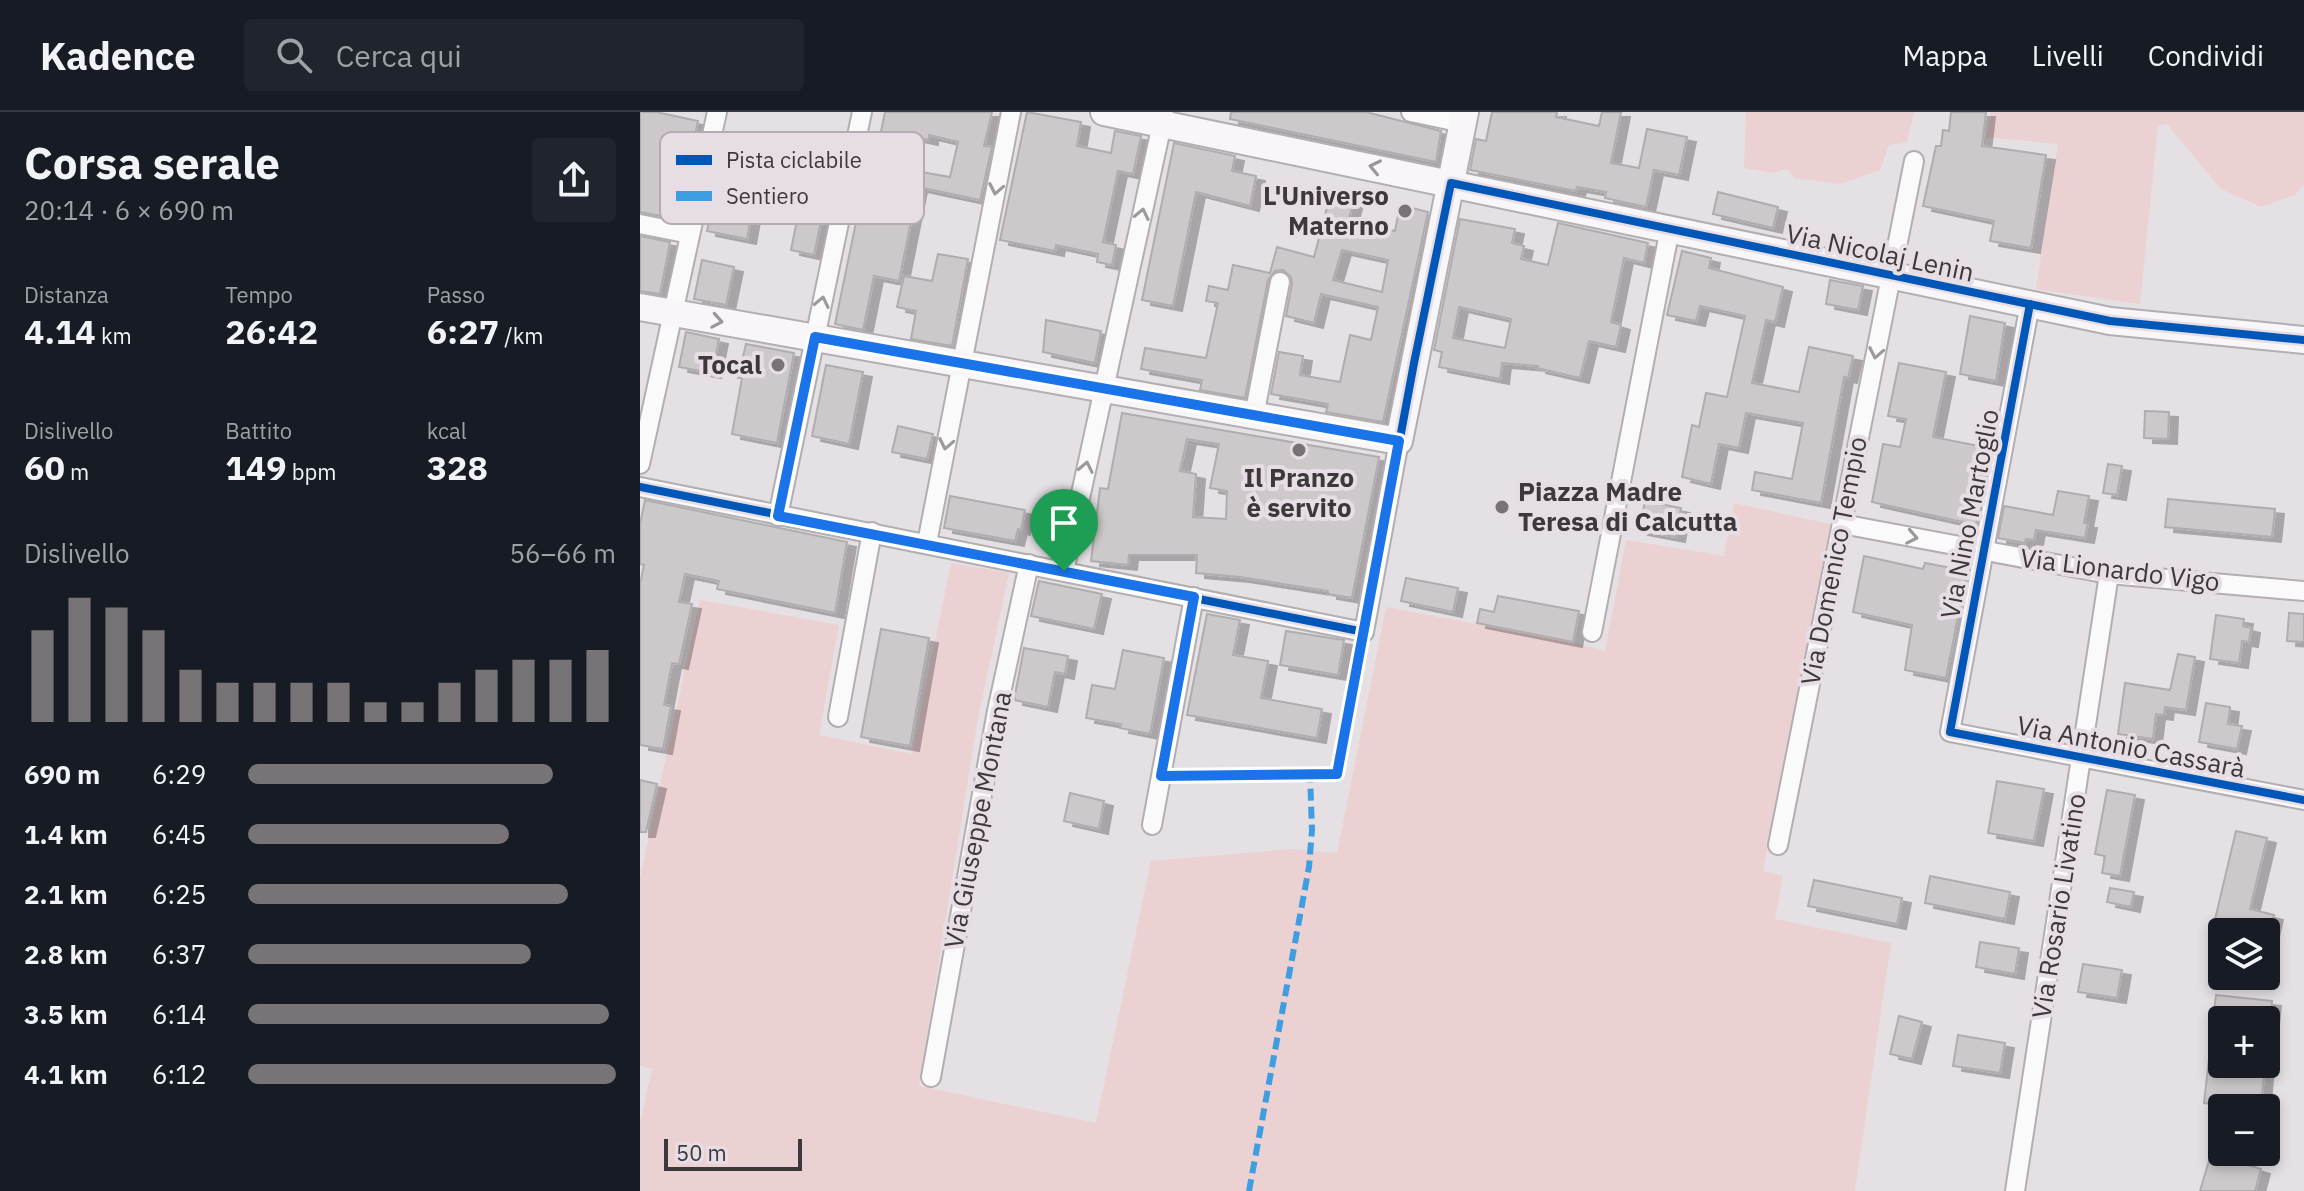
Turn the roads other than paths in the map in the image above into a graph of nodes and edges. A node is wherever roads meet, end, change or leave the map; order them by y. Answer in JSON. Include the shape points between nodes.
{"nodes":[{"id":1,"x":862,"y":112,"type":"edge"},
{"id":2,"x":1011,"y":112,"type":"edge"},
{"id":3,"x":1104,"y":112,"type":"edge"},
{"id":4,"x":1411,"y":112,"type":"edge"},
{"id":5,"x":1464,"y":117,"type":"edge"},
{"id":6,"x":1163,"y":118,"type":"edge"},
{"id":7,"x":858,"y":132,"type":"edge"},
{"id":8,"x":1914,"y":161,"type":"dead end"},
{"id":9,"x":1451,"y":183,"type":"junction"},
{"id":10,"x":640,"y":224,"type":"edge"},
{"id":11,"x":692,"y":224,"type":"edge"},
{"id":12,"x":839,"y":224,"type":"edge"},
{"id":13,"x":1670,"y":228,"type":"junction"},
{"id":14,"x":690,"y":234,"type":"junction"},
{"id":15,"x":1891,"y":277,"type":"junction"},
{"id":16,"x":1280,"y":282,"type":"dead end"},
{"id":17,"x":2030,"y":304,"type":"junction"},
{"id":18,"x":640,"y":307,"type":"edge"},
{"id":19,"x":673,"y":313,"type":"junction"},
{"id":20,"x":815,"y":337,"type":"junction"},
{"id":21,"x":2304,"y":340,"type":"edge"},
{"id":22,"x":962,"y":364,"type":"junction"},
{"id":23,"x":640,"y":374,"type":"edge"},
{"id":24,"x":659,"y":377,"type":"junction"},
{"id":25,"x":1104,"y":389,"type":"junction"},
{"id":26,"x":1254,"y":416,"type":"junction"},
{"id":27,"x":1399,"y":441,"type":"junction"},
{"id":28,"x":640,"y":464,"type":"edge"},
{"id":29,"x":640,"y":487,"type":"edge"},
{"id":30,"x":778,"y":516,"type":"junction"},
{"id":31,"x":1842,"y":524,"type":"junction"},
{"id":32,"x":872,"y":532,"type":"junction"},
{"id":33,"x":927,"y":543,"type":"junction"},
{"id":34,"x":1983,"y":551,"type":"junction"},
{"id":35,"x":1029,"y":564,"type":"junction"},
{"id":36,"x":1064,"y":571,"type":"junction"},
{"id":37,"x":2109,"y":574,"type":"junction"},
{"id":38,"x":2304,"y":591,"type":"edge"},
{"id":39,"x":1194,"y":597,"type":"junction"},
{"id":40,"x":1364,"y":632,"type":"junction"},
{"id":41,"x":1592,"y":632,"type":"dead end"},
{"id":42,"x":838,"y":717,"type":"dead end"},
{"id":43,"x":1950,"y":732,"type":"joint"},
{"id":44,"x":2082,"y":759,"type":"junction"},
{"id":45,"x":1161,"y":776,"type":"junction"},
{"id":46,"x":2304,"y":800,"type":"edge"},
{"id":47,"x":1152,"y":825,"type":"dead end"},
{"id":48,"x":1778,"y":845,"type":"dead end"},
{"id":49,"x":931,"y":1077,"type":"dead end"},
{"id":50,"x":2015,"y":1191,"type":"edge"}],
"edges":[{"from":7,"to":1,"type":"street","one_way":true},
{"from":2,"to":22,"type":"street","one_way":true},
{"from":3,"to":6,"type":"main road","name":"Via Nicolaj Lenin"},
{"from":4,"to":5,"type":"street"},
{"from":5,"to":9,"type":"main road"},
{"from":9,"to":6,"type":"main road","name":"Via Nicolaj Lenin","one_way":true},
{"from":25,"to":6,"type":"street","one_way":true},
{"from":8,"to":15,"type":"street","name":"Via Domenico Tempio"},
{"from":9,"to":13,"type":"main road","name":"Via Nicolaj Lenin"},
{"from":9,"to":27,"type":"main road"},
{"from":10,"to":14,"type":"street"},
{"from":11,"to":14,"type":"street"},
{"from":20,"to":12,"type":"street","one_way":true},
{"from":13,"to":15,"type":"main road","name":"Via Nicolaj Lenin"},
{"from":13,"to":41,"type":"street"},
{"from":14,"to":19,"type":"street"},
{"from":15,"to":17,"type":"main road","name":"Via Nicolaj Lenin"},
{"from":15,"to":31,"type":"street","name":"Via Domenico Tempio","one_way":true},
{"from":16,"to":26,"type":"street"},
{"from":17,"to":21,"type":"main road","name":"Via Nicolaj Lenin","via":[[2110,321]]},
{"from":17,"to":34,"type":"street","name":"Via Nino Martoglio"},
{"from":18,"to":19,"type":"main road"},
{"from":19,"to":20,"type":"main road","one_way":true},
{"from":19,"to":24,"type":"street"},
{"from":20,"to":22,"type":"main road"},
{"from":20,"to":30,"type":"street"},
{"from":22,"to":25,"type":"main road"},
{"from":22,"to":33,"type":"street","one_way":true},
{"from":23,"to":24,"type":"street"},
{"from":24,"to":28,"type":"street"},
{"from":25,"to":26,"type":"main road"},
{"from":36,"to":25,"type":"street","one_way":true},
{"from":26,"to":27,"type":"main road"},
{"from":27,"to":40,"type":"street"},
{"from":29,"to":30,"type":"street"},
{"from":30,"to":32,"type":"street"},
{"from":31,"to":34,"type":"street","name":"Via Lionardo Vigo","one_way":true},
{"from":31,"to":48,"type":"street","name":"Via Domenico Tempio"},
{"from":32,"to":33,"type":"street"},
{"from":32,"to":42,"type":"street"},
{"from":33,"to":35,"type":"street"},
{"from":34,"to":37,"type":"street","name":"Via Lionardo Vigo"},
{"from":34,"to":43,"type":"street","name":"Via Nino Martoglio"},
{"from":35,"to":36,"type":"street"},
{"from":35,"to":49,"type":"street","name":"Via Giuseppe Montana"},
{"from":36,"to":39,"type":"street"},
{"from":37,"to":38,"type":"street","name":"Via Lionardo Vigo"},
{"from":37,"to":44,"type":"street","name":"Via Rosario Livatino"},
{"from":39,"to":40,"type":"street"},
{"from":39,"to":45,"type":"street"},
{"from":40,"to":45,"type":"lane","via":[[1337,774]]},
{"from":43,"to":44,"type":"street","name":"Via Antonio Cassarà"},
{"from":44,"to":46,"type":"street","name":"Via Antonio Cassarà"},
{"from":44,"to":50,"type":"street","name":"Via Rosario Livatino"},
{"from":45,"to":47,"type":"street"}]}
